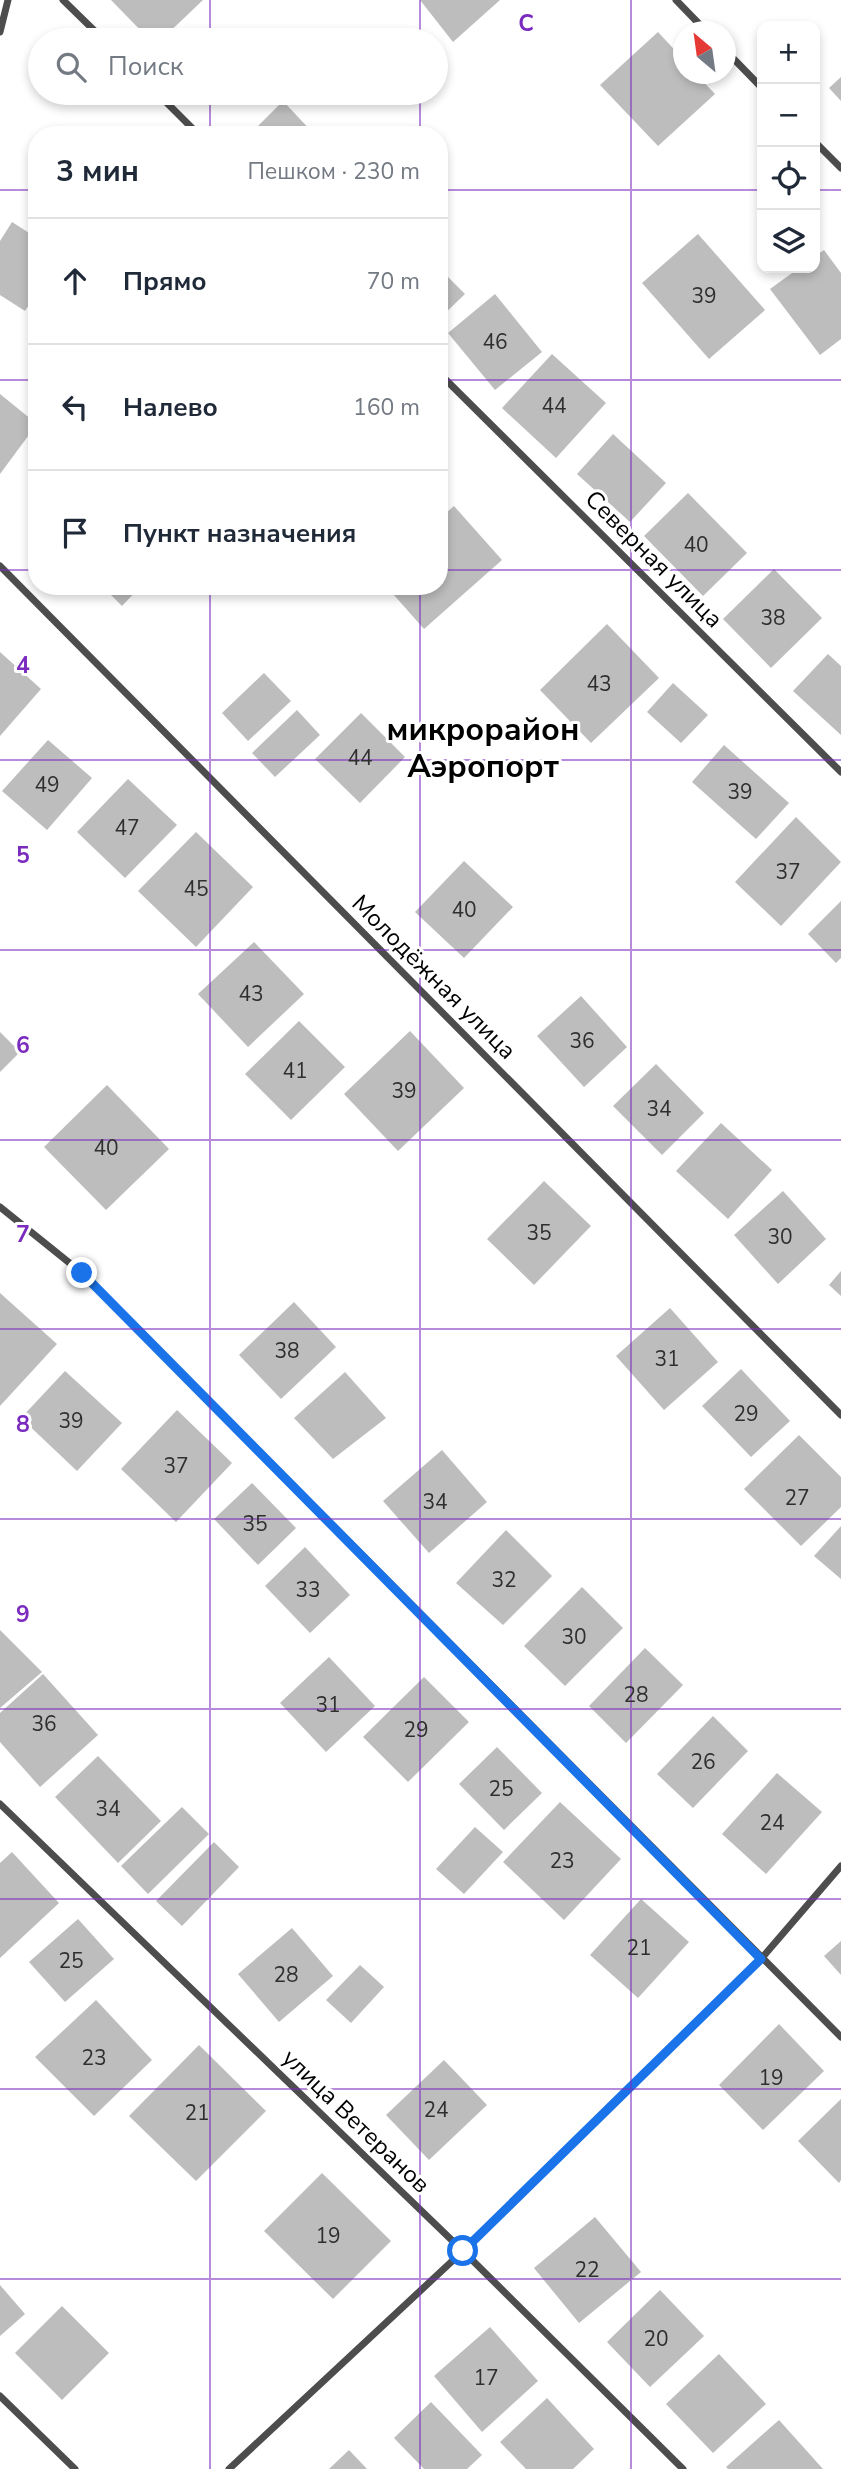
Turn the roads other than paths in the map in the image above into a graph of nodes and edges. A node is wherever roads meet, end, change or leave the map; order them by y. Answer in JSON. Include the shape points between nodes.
{"nodes":[{"id":1,"x":8,"y":0,"type":"edge"},
{"id":2,"x":63,"y":0,"type":"edge"},
{"id":3,"x":676,"y":0,"type":"edge"},
{"id":4,"x":696,"y":21,"type":"edge"},
{"id":5,"x":92,"y":28,"type":"edge"},
{"id":6,"x":0,"y":32,"type":"edge"},
{"id":7,"x":736,"y":61,"type":"edge"},
{"id":8,"x":758,"y":84,"type":"edge"},
{"id":9,"x":169,"y":105,"type":"edge"},
{"id":10,"x":190,"y":126,"type":"edge"},
{"id":11,"x":820,"y":147,"type":"edge"},
{"id":12,"x":841,"y":168,"type":"edge"},
{"id":13,"x":448,"y":382,"type":"edge"},
{"id":14,"x":0,"y":566,"type":"edge"},
{"id":15,"x":28,"y":594,"type":"edge"},
{"id":16,"x":29,"y":595,"type":"edge"},
{"id":17,"x":841,"y":772,"type":"edge"},
{"id":18,"x":0,"y":1206,"type":"edge"},
{"id":19,"x":841,"y":1415,"type":"edge"},
{"id":20,"x":0,"y":1804,"type":"edge"},
{"id":21,"x":841,"y":1866,"type":"edge"},
{"id":22,"x":761,"y":1959,"type":"junction"},
{"id":23,"x":841,"y":2037,"type":"edge"},
{"id":24,"x":463,"y":2251,"type":"junction"},
{"id":25,"x":0,"y":2396,"type":"edge"},
{"id":26,"x":75,"y":2469,"type":"edge"},
{"id":27,"x":229,"y":2469,"type":"edge"},
{"id":28,"x":683,"y":2469,"type":"edge"}],
"edges":[{"from":1,"to":6,"type":"street"},
{"from":2,"to":5,"type":"street"},
{"from":3,"to":4,"type":"street"},
{"from":7,"to":8,"type":"street"},
{"from":9,"to":10,"type":"street"},
{"from":11,"to":12,"type":"street"},
{"from":13,"to":17,"type":"street","name":"Северная улица"},
{"from":14,"to":15,"type":"street","name":"Молодёжная улица"},
{"from":16,"to":19,"type":"street","name":"Молодёжная улица"},
{"from":18,"to":22,"type":"street","via":[[82,1273]]},
{"from":20,"to":24,"type":"street","name":"улица Ветеранов"},
{"from":21,"to":22,"type":"street"},
{"from":22,"to":23,"type":"street"},
{"from":22,"to":24,"type":"street"},
{"from":24,"to":27,"type":"street"},
{"from":24,"to":28,"type":"street","name":"улица Ветеранов"},
{"from":25,"to":26,"type":"street"}]}
